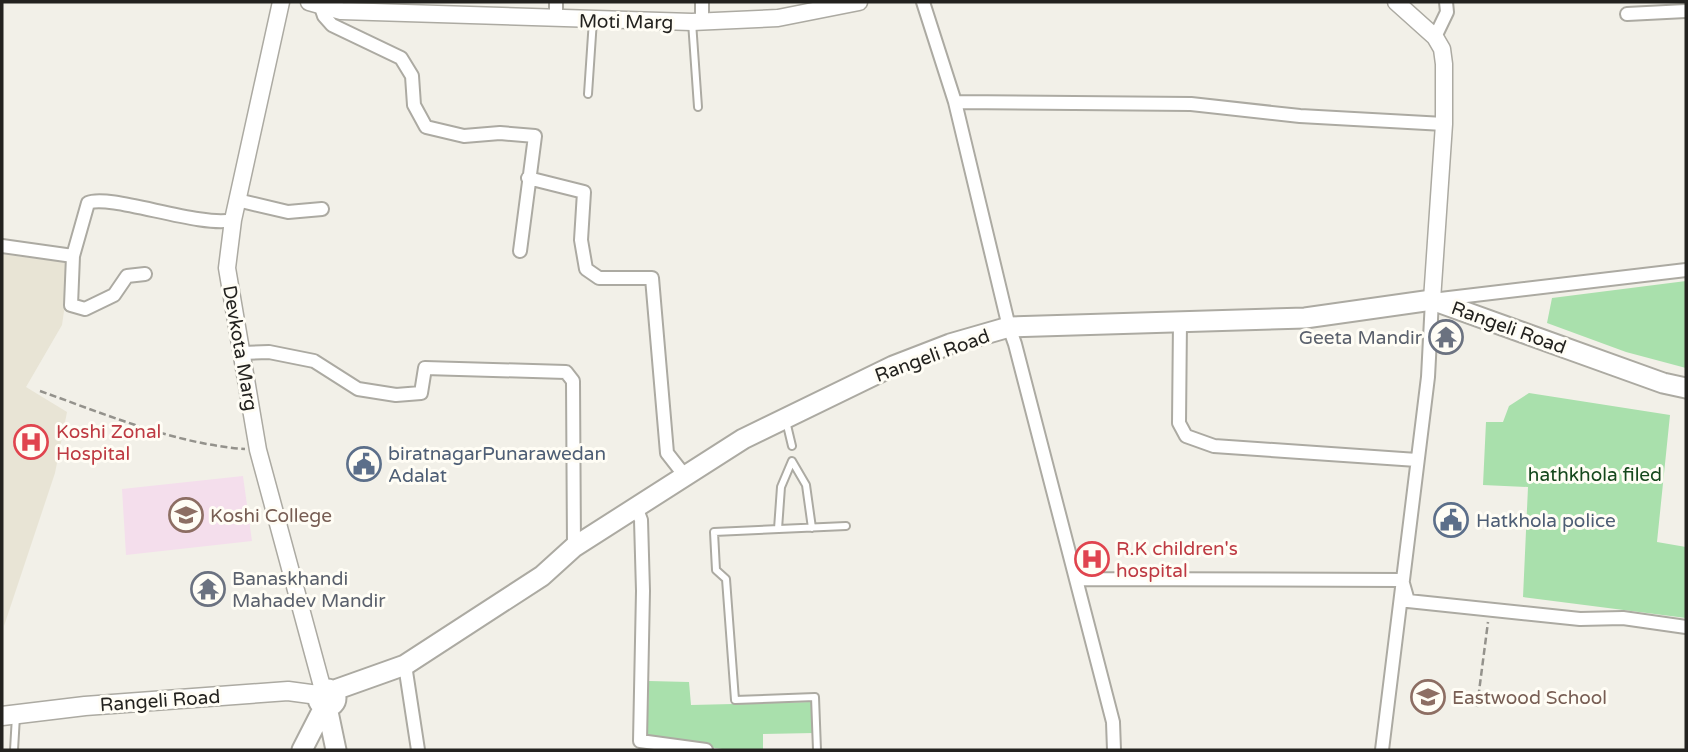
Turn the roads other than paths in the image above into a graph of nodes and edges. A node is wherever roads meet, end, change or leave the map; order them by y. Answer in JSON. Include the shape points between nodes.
{"nodes":[{"id":1,"x":281,"y":2,"type":"edge"},
{"id":2,"x":556,"y":2,"type":"edge"},
{"id":3,"x":702,"y":2,"type":"edge"},
{"id":4,"x":859,"y":2,"type":"edge"},
{"id":5,"x":923,"y":2,"type":"edge"},
{"id":6,"x":1396,"y":2,"type":"edge"},
{"id":7,"x":1446,"y":2,"type":"edge"},
{"id":8,"x":315,"y":4,"type":"edge"},
{"id":9,"x":1686,"y":11,"type":"edge"},
{"id":10,"x":1627,"y":14,"type":"dead end"},
{"id":11,"x":556,"y":19,"type":"junction"},
{"id":12,"x":593,"y":20,"type":"junction"},
{"id":13,"x":697,"y":22,"type":"junction"},
{"id":14,"x":1435,"y":37,"type":"junction"},
{"id":15,"x":588,"y":94,"type":"dead end"},
{"id":16,"x":955,"y":102,"type":"junction"},
{"id":17,"x":698,"y":107,"type":"dead end"},
{"id":18,"x":1444,"y":124,"type":"junction"},
{"id":19,"x":528,"y":178,"type":"junction"},
{"id":20,"x":237,"y":200,"type":"junction"},
{"id":21,"x":322,"y":209,"type":"dead end"},
{"id":22,"x":233,"y":220,"type":"junction"},
{"id":23,"x":2,"y":246,"type":"edge"},
{"id":24,"x":520,"y":251,"type":"dead end"},
{"id":25,"x":73,"y":256,"type":"junction"},
{"id":26,"x":1686,"y":270,"type":"edge"},
{"id":27,"x":145,"y":274,"type":"dead end"},
{"id":28,"x":1432,"y":300,"type":"junction"},
{"id":29,"x":1180,"y":321,"type":"junction"},
{"id":30,"x":1009,"y":327,"type":"junction"},
{"id":31,"x":242,"y":353,"type":"junction"},
{"id":32,"x":1686,"y":388,"type":"edge"},
{"id":33,"x":785,"y":417,"type":"junction"},
{"id":34,"x":792,"y":446,"type":"dead end"},
{"id":35,"x":1417,"y":460,"type":"junction"},
{"id":36,"x":685,"y":476,"type":"junction"},
{"id":37,"x":636,"y":507,"type":"junction"},
{"id":38,"x":846,"y":526,"type":"dead end"},
{"id":39,"x":812,"y":528,"type":"junction"},
{"id":40,"x":778,"y":529,"type":"junction"},
{"id":41,"x":574,"y":547,"type":"junction"},
{"id":42,"x":1076,"y":579,"type":"junction"},
{"id":43,"x":1402,"y":580,"type":"junction"},
{"id":44,"x":1686,"y":627,"type":"edge"},
{"id":45,"x":405,"y":665,"type":"junction"},
{"id":46,"x":325,"y":698,"type":"junction"},
{"id":47,"x":9,"y":715,"type":"edge"},
{"id":48,"x":640,"y":745,"type":"edge"},
{"id":49,"x":14,"y":750,"type":"edge"},
{"id":50,"x":302,"y":750,"type":"edge"},
{"id":51,"x":336,"y":750,"type":"edge"},
{"id":52,"x":418,"y":750,"type":"edge"},
{"id":53,"x":706,"y":750,"type":"edge"},
{"id":54,"x":817,"y":750,"type":"edge"},
{"id":55,"x":1114,"y":750,"type":"edge"},
{"id":56,"x":1382,"y":750,"type":"edge"}],
"edges":[{"from":1,"to":20,"type":"street","name":"Devkota Marg"},
{"from":2,"to":11,"type":"street"},
{"from":3,"to":13,"type":"street"},
{"from":4,"to":13,"type":"street","name":"Moti Marg","via":[[778,18]]},
{"from":5,"to":16,"type":"street"},
{"from":6,"to":14,"type":"street"},
{"from":7,"to":14,"type":"street","via":[[1447,12]]},
{"from":8,"to":11,"type":"street","name":"Moti Marg","via":[[341,11]]},
{"from":8,"to":19,"type":"street","via":[[332,25],[401,58],[412,76],[414,105],[426,127],[464,136],[535,136]]},
{"from":9,"to":10,"type":"street"},
{"from":11,"to":12,"type":"street","name":"Moti Marg"},
{"from":12,"to":13,"type":"street","name":"Moti Marg"},
{"from":12,"to":15,"type":"lane"},
{"from":13,"to":17,"type":"lane"},
{"from":14,"to":18,"type":"street","via":[[1444,64]]},
{"from":16,"to":18,"type":"street","via":[[1191,103],[1300,116]]},
{"from":16,"to":30,"type":"street"},
{"from":18,"to":28,"type":"street"},
{"from":19,"to":24,"type":"street"},
{"from":19,"to":36,"type":"street","via":[[583,192],[581,240],[586,269],[599,278],[652,278],[667,453]]},
{"from":20,"to":21,"type":"street","via":[[288,212]]},
{"from":20,"to":22,"type":"street","name":"Devkota Marg"},
{"from":22,"to":25,"type":"street","via":[[91,201]]},
{"from":22,"to":31,"type":"street","name":"Devkota Marg","via":[[227,268]]},
{"from":23,"to":25,"type":"street"},
{"from":25,"to":27,"type":"street","via":[[69,301],[79,309],[110,298],[127,276]]},
{"from":26,"to":28,"type":"street"},
{"from":28,"to":29,"type":"main road","name":"Rangeli Road","via":[[1305,318]]},
{"from":28,"to":32,"type":"main road","name":"Rangeli Road"},
{"from":28,"to":35,"type":"street"},
{"from":29,"to":30,"type":"main road","name":"Rangeli Road"},
{"from":29,"to":35,"type":"street","via":[[1179,423],[1186,436],[1214,446]]},
{"from":30,"to":33,"type":"main road","name":"Rangeli Road","via":[[893,366]]},
{"from":30,"to":42,"type":"street"},
{"from":31,"to":41,"type":"street","via":[[269,352],[314,361],[358,389],[396,395],[421,393],[425,368],[566,372],[573,381]]},
{"from":31,"to":46,"type":"street","name":"Devkota Marg","via":[[258,450]]},
{"from":33,"to":34,"type":"lane"},
{"from":33,"to":36,"type":"main road","name":"Rangeli Road"},
{"from":35,"to":43,"type":"street"},
{"from":36,"to":37,"type":"main road","name":"Rangeli Road"},
{"from":37,"to":41,"type":"main road","name":"Rangeli Road"},
{"from":37,"to":48,"type":"street","via":[[641,520],[643,591]]},
{"from":38,"to":39,"type":"lane"},
{"from":39,"to":40,"type":"lane"},
{"from":39,"to":40,"type":"lane","via":[[806,485],[792,458],[781,487]]},
{"from":40,"to":54,"type":"lane","via":[[714,532],[716,570],[726,579],[735,700],[815,697]]},
{"from":41,"to":45,"type":"main road","name":"Rangeli Road","via":[[542,576]]},
{"from":42,"to":43,"type":"street"},
{"from":42,"to":55,"type":"street","via":[[1113,722]]},
{"from":43,"to":44,"type":"street","via":[[1408,601]]},
{"from":43,"to":56,"type":"street"},
{"from":45,"to":46,"type":"main road","name":"Rangeli Road"},
{"from":45,"to":52,"type":"street"},
{"from":46,"to":47,"type":"main road","name":"Rangeli Road","via":[[288,691]]},
{"from":46,"to":50,"type":"main road"},
{"from":46,"to":51,"type":"main road"},
{"from":47,"to":49,"type":"lane"},
{"from":48,"to":53,"type":"street"}]}
